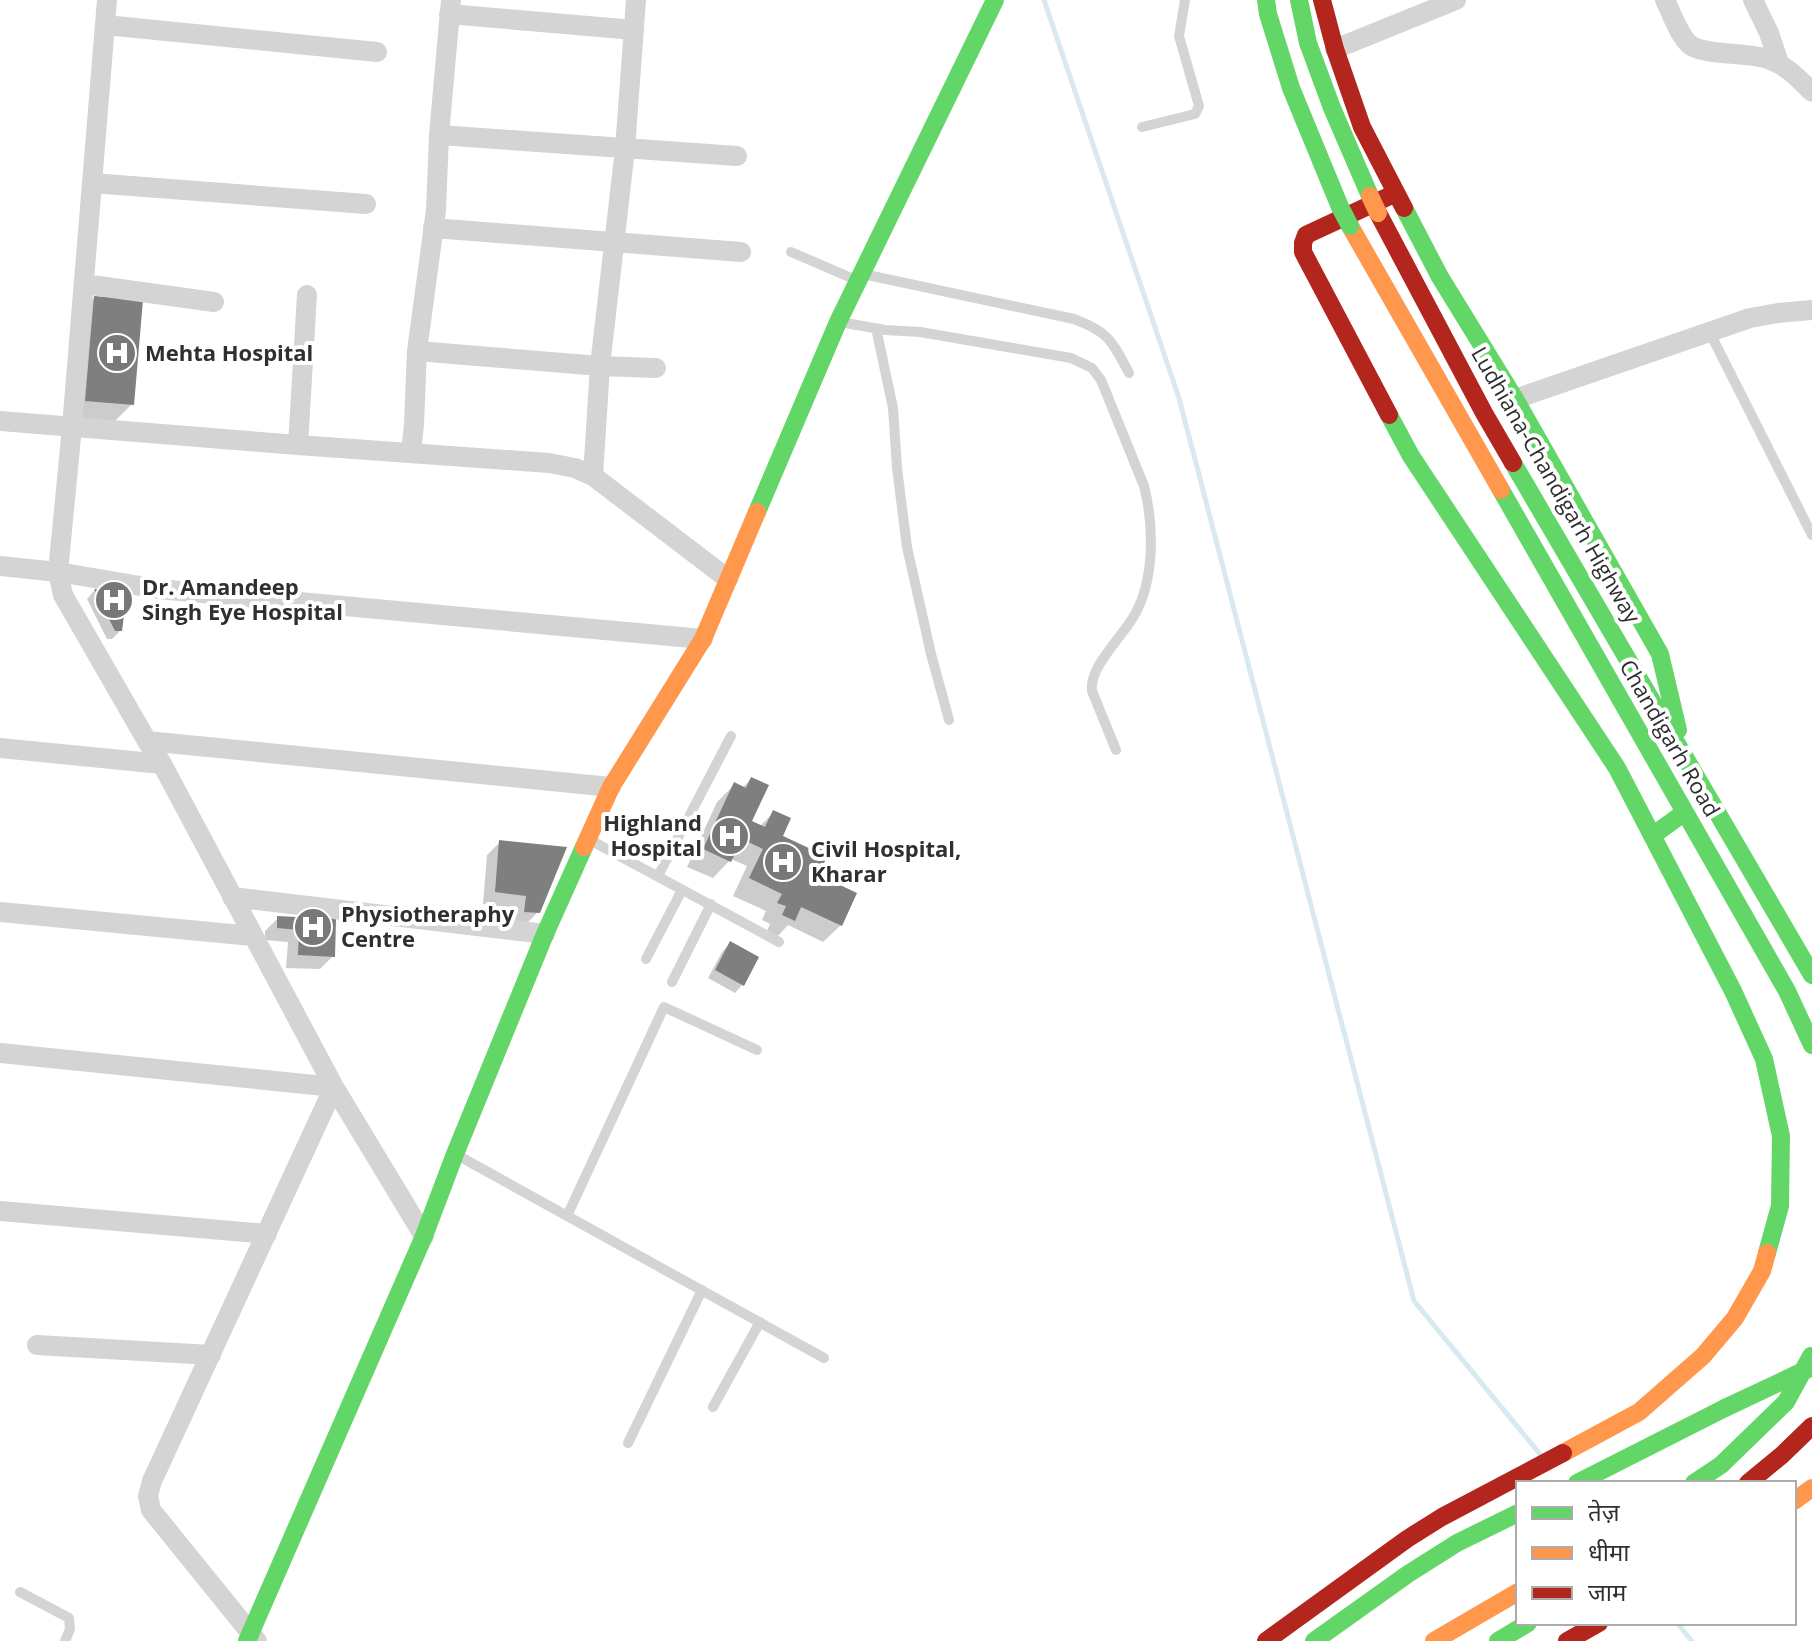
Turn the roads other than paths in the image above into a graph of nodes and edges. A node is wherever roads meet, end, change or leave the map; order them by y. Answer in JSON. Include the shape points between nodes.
{"nodes":[{"id":1,"x":107,"y":0,"type":"edge"},
{"id":2,"x":636,"y":0,"type":"edge"},
{"id":3,"x":995,"y":0,"type":"edge"},
{"id":4,"x":1185,"y":0,"type":"edge"},
{"id":5,"x":1266,"y":0,"type":"edge"},
{"id":6,"x":1299,"y":0,"type":"edge"},
{"id":7,"x":1322,"y":0,"type":"edge"},
{"id":8,"x":1456,"y":0,"type":"edge"},
{"id":9,"x":1665,"y":0,"type":"edge"},
{"id":10,"x":1753,"y":0,"type":"edge"},
{"id":11,"x":450,"y":7,"type":"edge"},
{"id":12,"x":105,"y":25,"type":"junction"},
{"id":13,"x":634,"y":30,"type":"junction"},
{"id":14,"x":1335,"y":49,"type":"junction"},
{"id":15,"x":377,"y":52,"type":"dead end"},
{"id":16,"x":1779,"y":63,"type":"junction"},
{"id":17,"x":1812,"y":92,"type":"edge"},
{"id":18,"x":1142,"y":127,"type":"dead end"},
{"id":19,"x":439,"y":135,"type":"junction"},
{"id":20,"x":625,"y":149,"type":"junction"},
{"id":21,"x":737,"y":156,"type":"dead end"},
{"id":22,"x":92,"y":183,"type":"junction"},
{"id":23,"x":1396,"y":193,"type":"junction"},
{"id":24,"x":366,"y":204,"type":"dead end"},
{"id":25,"x":433,"y":228,"type":"junction"},
{"id":26,"x":613,"y":243,"type":"junction"},
{"id":27,"x":741,"y":252,"type":"dead end"},
{"id":28,"x":791,"y":252,"type":"dead end"},
{"id":29,"x":859,"y":278,"type":"junction"},
{"id":30,"x":84,"y":284,"type":"junction"},
{"id":31,"x":307,"y":295,"type":"dead end"},
{"id":32,"x":214,"y":302,"type":"dead end"},
{"id":33,"x":1812,"y":310,"type":"edge"},
{"id":34,"x":838,"y":322,"type":"junction"},
{"id":35,"x":876,"y":328,"type":"junction"},
{"id":36,"x":1709,"y":331,"type":"junction"},
{"id":37,"x":417,"y":351,"type":"junction"},
{"id":38,"x":600,"y":366,"type":"junction"},
{"id":39,"x":656,"y":368,"type":"dead end"},
{"id":40,"x":1129,"y":373,"type":"dead end"},
{"id":41,"x":1515,"y":399,"type":"junction"},
{"id":42,"x":0,"y":421,"type":"edge"},
{"id":43,"x":72,"y":427,"type":"junction"},
{"id":44,"x":298,"y":445,"type":"junction"},
{"id":45,"x":411,"y":453,"type":"junction"},
{"id":46,"x":593,"y":476,"type":"junction"},
{"id":47,"x":1812,"y":535,"type":"edge"},
{"id":48,"x":0,"y":566,"type":"edge"},
{"id":49,"x":58,"y":572,"type":"junction"},
{"id":50,"x":728,"y":579,"type":"junction"},
{"id":51,"x":703,"y":639,"type":"junction"},
{"id":52,"x":949,"y":720,"type":"dead end"},
{"id":53,"x":731,"y":736,"type":"dead end"},
{"id":54,"x":147,"y":741,"type":"junction"},
{"id":55,"x":0,"y":748,"type":"edge"},
{"id":56,"x":1116,"y":750,"type":"dead end"},
{"id":57,"x":1682,"y":751,"type":"junction"},
{"id":58,"x":162,"y":764,"type":"junction"},
{"id":59,"x":611,"y":787,"type":"junction"},
{"id":60,"x":1685,"y":812,"type":"junction"},
{"id":61,"x":1652,"y":836,"type":"junction"},
{"id":62,"x":588,"y":839,"type":"junction"},
{"id":63,"x":1735,"y":840,"type":"junction"},
{"id":64,"x":658,"y":876,"type":"junction"},
{"id":65,"x":1782,"y":887,"type":"dead end"},
{"id":66,"x":682,"y":890,"type":"junction"},
{"id":67,"x":232,"y":897,"type":"junction"},
{"id":68,"x":711,"y":904,"type":"junction"},
{"id":69,"x":0,"y":912,"type":"edge"},
{"id":70,"x":545,"y":934,"type":"junction"},
{"id":71,"x":252,"y":936,"type":"junction"},
{"id":72,"x":779,"y":942,"type":"dead end"},
{"id":73,"x":646,"y":959,"type":"dead end"},
{"id":74,"x":1812,"y":975,"type":"edge"},
{"id":75,"x":672,"y":982,"type":"dead end"},
{"id":76,"x":1812,"y":1045,"type":"edge"},
{"id":77,"x":757,"y":1050,"type":"dead end"},
{"id":78,"x":0,"y":1053,"type":"edge"},
{"id":79,"x":334,"y":1087,"type":"junction"},
{"id":80,"x":455,"y":1154,"type":"junction"},
{"id":81,"x":0,"y":1211,"type":"edge"},
{"id":82,"x":567,"y":1216,"type":"junction"},
{"id":83,"x":267,"y":1234,"type":"junction"},
{"id":84,"x":424,"y":1236,"type":"junction"},
{"id":85,"x":702,"y":1290,"type":"junction"},
{"id":86,"x":760,"y":1322,"type":"junction"},
{"id":87,"x":37,"y":1345,"type":"dead end"},
{"id":88,"x":211,"y":1355,"type":"junction"},
{"id":89,"x":1812,"y":1355,"type":"edge"},
{"id":90,"x":824,"y":1358,"type":"dead end"},
{"id":91,"x":1812,"y":1367,"type":"edge"},
{"id":92,"x":713,"y":1407,"type":"dead end"},
{"id":93,"x":1812,"y":1426,"type":"edge"},
{"id":94,"x":628,"y":1443,"type":"dead end"},
{"id":95,"x":1591,"y":1478,"type":"edge"},
{"id":96,"x":1697,"y":1481,"type":"edge"},
{"id":97,"x":1750,"y":1481,"type":"edge"},
{"id":98,"x":1516,"y":1514,"type":"edge"},
{"id":99,"x":1516,"y":1530,"type":"edge"},
{"id":100,"x":1493,"y":1545,"type":"dead end"},
{"id":101,"x":20,"y":1592,"type":"dead end"},
{"id":102,"x":1516,"y":1593,"type":"edge"},
{"id":103,"x":1525,"y":1625,"type":"edge"},
{"id":104,"x":1595,"y":1625,"type":"edge"},
{"id":105,"x":252,"y":1638,"type":"edge"},
{"id":106,"x":65,"y":1641,"type":"edge"},
{"id":107,"x":1266,"y":1641,"type":"edge"},
{"id":108,"x":1314,"y":1641,"type":"edge"},
{"id":109,"x":1434,"y":1641,"type":"edge"},
{"id":110,"x":1498,"y":1641,"type":"edge"},
{"id":111,"x":1567,"y":1641,"type":"edge"}],
"edges":[{"from":1,"to":12,"type":"street"},
{"from":2,"to":13,"type":"street"},
{"from":3,"to":29,"type":"main road"},
{"from":4,"to":18,"type":"lane","via":[[1179,36],[1199,106],[1195,114]]},
{"from":5,"to":60,"type":"main road","name":"Chandigarh Road","bridge":true,"via":[[1291,88],[1340,207]]},
{"from":6,"to":57,"type":"main road","name":"Ludhiana-Chandigarh Highway","via":[[1327,95],[1374,204],[1484,413]]},
{"from":7,"to":14,"type":"main road"},
{"from":8,"to":14,"type":"street"},
{"from":9,"to":16,"type":"street","via":[[1689,44],[1699,50],[1752,54]]},
{"from":10,"to":16,"type":"street"},
{"from":11,"to":13,"type":"street"},
{"from":11,"to":19,"type":"street"},
{"from":12,"to":15,"type":"street"},
{"from":12,"to":22,"type":"street"},
{"from":13,"to":20,"type":"street"},
{"from":14,"to":23,"type":"main road","via":[[1362,127]]},
{"from":16,"to":17,"type":"street"},
{"from":19,"to":20,"type":"street"},
{"from":19,"to":25,"type":"street"},
{"from":20,"to":21,"type":"street"},
{"from":20,"to":26,"type":"street"},
{"from":22,"to":24,"type":"street"},
{"from":22,"to":30,"type":"street"},
{"from":23,"to":41,"type":"main road"},
{"from":23,"to":61,"type":"main road","via":[[1306,235],[1303,252],[1411,456],[1617,768]]},
{"from":25,"to":26,"type":"street"},
{"from":25,"to":37,"type":"street"},
{"from":26,"to":27,"type":"street"},
{"from":26,"to":38,"type":"street"},
{"from":28,"to":29,"type":"lane"},
{"from":29,"to":34,"type":"main road"},
{"from":29,"to":40,"type":"lane","via":[[1074,319],[1109,338]]},
{"from":30,"to":32,"type":"street"},
{"from":30,"to":43,"type":"street"},
{"from":31,"to":44,"type":"street"},
{"from":33,"to":36,"type":"street","via":[[1750,318]]},
{"from":34,"to":35,"type":"lane"},
{"from":34,"to":50,"type":"main road"},
{"from":35,"to":52,"type":"lane","via":[[893,408],[907,547]]},
{"from":35,"to":56,"type":"lane","via":[[1071,358],[1092,368],[1101,380],[1144,486],[1151,537],[1140,603],[1091,683]]},
{"from":36,"to":41,"type":"street"},
{"from":36,"to":47,"type":"lane"},
{"from":37,"to":38,"type":"street"},
{"from":37,"to":45,"type":"street"},
{"from":38,"to":39,"type":"street"},
{"from":38,"to":46,"type":"street"},
{"from":41,"to":57,"type":"main road","via":[[1660,654]]},
{"from":42,"to":43,"type":"street"},
{"from":43,"to":44,"type":"street"},
{"from":43,"to":49,"type":"street"},
{"from":44,"to":45,"type":"street"},
{"from":45,"to":46,"type":"street","via":[[549,463]]},
{"from":46,"to":50,"type":"street"},
{"from":48,"to":49,"type":"street"},
{"from":49,"to":51,"type":"street","via":[[158,589]]},
{"from":49,"to":54,"type":"street","via":[[63,595]]},
{"from":50,"to":51,"type":"main road"},
{"from":51,"to":59,"type":"main road"},
{"from":53,"to":64,"type":"lane"},
{"from":54,"to":58,"type":"street"},
{"from":54,"to":59,"type":"street"},
{"from":55,"to":58,"type":"street"},
{"from":57,"to":63,"type":"main road","name":"Ludhiana-Chandigarh Highway"},
{"from":58,"to":67,"type":"street"},
{"from":59,"to":62,"type":"main road"},
{"from":60,"to":61,"type":"main road"},
{"from":60,"to":76,"type":"main road","name":"Chandigarh Road"},
{"from":61,"to":107,"type":"main road","via":[[1764,1059],[1781,1136],[1780,1206],[1762,1271],[1735,1318],[1703,1356],[1639,1412],[1442,1517]]},
{"from":62,"to":64,"type":"lane"},
{"from":62,"to":70,"type":"main road"},
{"from":63,"to":65,"type":"main road"},
{"from":63,"to":74,"type":"main road","name":"Ludhiana-Chandigarh Highway"},
{"from":64,"to":66,"type":"lane"},
{"from":66,"to":68,"type":"lane"},
{"from":66,"to":73,"type":"lane"},
{"from":67,"to":70,"type":"street"},
{"from":67,"to":71,"type":"street"},
{"from":68,"to":72,"type":"lane"},
{"from":68,"to":75,"type":"lane"},
{"from":69,"to":71,"type":"street"},
{"from":70,"to":80,"type":"main road"},
{"from":71,"to":79,"type":"street"},
{"from":77,"to":82,"type":"lane","via":[[664,1007]]},
{"from":78,"to":79,"type":"street"},
{"from":79,"to":83,"type":"street"},
{"from":79,"to":84,"type":"street"},
{"from":80,"to":82,"type":"lane"},
{"from":80,"to":84,"type":"main road"},
{"from":81,"to":83,"type":"street"},
{"from":82,"to":85,"type":"lane"},
{"from":83,"to":88,"type":"street"},
{"from":84,"to":105,"type":"main road"},
{"from":85,"to":86,"type":"lane"},
{"from":85,"to":94,"type":"lane"},
{"from":86,"to":90,"type":"lane"},
{"from":86,"to":92,"type":"lane"},
{"from":87,"to":88,"type":"street"},
{"from":88,"to":105,"type":"street","via":[[148,1496],[151,1510]]},
{"from":89,"to":96,"type":"main road","via":[[1786,1402]]},
{"from":91,"to":95,"type":"main road","bridge":true},
{"from":93,"to":97,"type":"main road"},
{"from":98,"to":108,"type":"main road","via":[[1457,1543]]},
{"from":99,"to":100,"type":"main road"},
{"from":101,"to":106,"type":"lane","via":[[69,1618]]},
{"from":102,"to":109,"type":"main road"},
{"from":103,"to":110,"type":"main road"},
{"from":104,"to":111,"type":"main road"}]}
